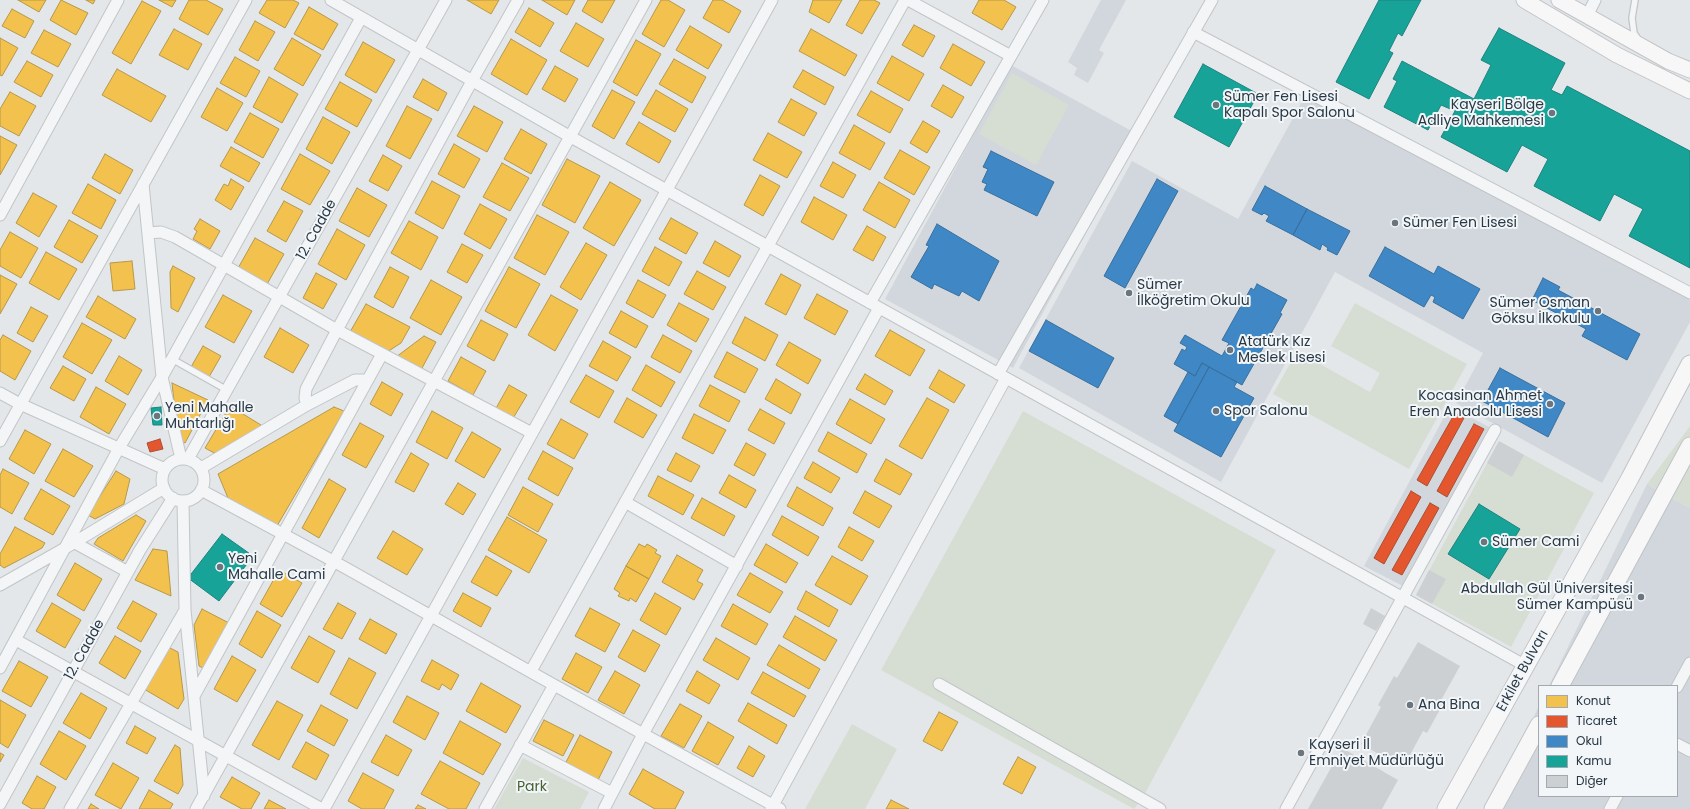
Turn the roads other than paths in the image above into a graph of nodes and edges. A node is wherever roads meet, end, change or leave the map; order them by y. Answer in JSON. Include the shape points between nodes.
{"nodes":[{"id":1,"x":118,"y":0,"type":"edge"},
{"id":2,"x":246,"y":0,"type":"edge"},
{"id":3,"x":332,"y":0,"type":"edge"},
{"id":4,"x":446,"y":0,"type":"edge"},
{"id":5,"x":518,"y":0,"type":"edge"},
{"id":6,"x":646,"y":0,"type":"edge"},
{"id":7,"x":772,"y":0,"type":"edge"},
{"id":8,"x":905,"y":0,"type":"edge"},
{"id":9,"x":908,"y":0,"type":"edge"},
{"id":10,"x":1043,"y":0,"type":"edge"},
{"id":11,"x":1212,"y":0,"type":"edge"},
{"id":12,"x":1524,"y":0,"type":"edge"},
{"id":13,"x":1559,"y":0,"type":"edge"},
{"id":14,"x":1595,"y":0,"type":"edge"},
{"id":15,"x":1635,"y":0,"type":"edge"},
{"id":16,"x":1587,"y":16,"type":"junction"},
{"id":17,"x":362,"y":18,"type":"junction"},
{"id":18,"x":1194,"y":32,"type":"junction"},
{"id":19,"x":1643,"y":46,"type":"junction"},
{"id":20,"x":417,"y":50,"type":"junction"},
{"id":21,"x":1011,"y":56,"type":"junction"},
{"id":22,"x":1690,"y":70,"type":"edge"},
{"id":23,"x":472,"y":81,"type":"junction"},
{"id":24,"x":1690,"y":91,"type":"edge"},
{"id":25,"x":569,"y":136,"type":"junction"},
{"id":26,"x":143,"y":184,"type":"junction"},
{"id":27,"x":667,"y":190,"type":"junction"},
{"id":28,"x":0,"y":214,"type":"edge"},
{"id":29,"x":148,"y":233,"type":"junction"},
{"id":30,"x":767,"y":246,"type":"junction"},
{"id":31,"x":224,"y":264,"type":"junction"},
{"id":32,"x":1690,"y":293,"type":"edge"},
{"id":33,"x":280,"y":296,"type":"junction"},
{"id":34,"x":875,"y":305,"type":"junction"},
{"id":35,"x":337,"y":330,"type":"junction"},
{"id":36,"x":382,"y":354,"type":"junction"},
{"id":37,"x":172,"y":359,"type":"junction"},
{"id":38,"x":1690,"y":364,"type":"edge"},
{"id":39,"x":1002,"y":376,"type":"junction"},
{"id":40,"x":162,"y":377,"type":"junction"},
{"id":41,"x":368,"y":380,"type":"junction"},
{"id":42,"x":434,"y":381,"type":"junction"},
{"id":43,"x":227,"y":390,"type":"junction"},
{"id":44,"x":0,"y":393,"type":"edge"},
{"id":45,"x":20,"y":404,"type":"junction"},
{"id":46,"x":306,"y":405,"type":"junction"},
{"id":47,"x":1495,"y":430,"type":"dead end"},
{"id":48,"x":532,"y":433,"type":"junction"},
{"id":49,"x":0,"y":441,"type":"edge"},
{"id":50,"x":1690,"y":446,"type":"edge"},
{"id":51,"x":119,"y":448,"type":"junction"},
{"id":52,"x":185,"y":459,"type":"junction"},
{"id":53,"x":200,"y":468,"type":"junction"},
{"id":54,"x":166,"y":469,"type":"junction"},
{"id":55,"x":164,"y":488,"type":"junction"},
{"id":56,"x":201,"y":490,"type":"junction"},
{"id":57,"x":178,"y":499,"type":"junction"},
{"id":58,"x":624,"y":502,"type":"junction"},
{"id":59,"x":281,"y":534,"type":"junction"},
{"id":60,"x":71,"y":545,"type":"junction"},
{"id":61,"x":335,"y":562,"type":"junction"},
{"id":62,"x":737,"y":566,"type":"junction"},
{"id":63,"x":128,"y":572,"type":"junction"},
{"id":64,"x":0,"y":585,"type":"edge"},
{"id":65,"x":1402,"y":598,"type":"junction"},
{"id":66,"x":185,"y":610,"type":"junction"},
{"id":67,"x":432,"y":616,"type":"junction"},
{"id":68,"x":16,"y":640,"type":"junction"},
{"id":69,"x":1690,"y":663,"type":"edge"},
{"id":70,"x":1526,"y":666,"type":"junction"},
{"id":71,"x":0,"y":668,"type":"edge"},
{"id":72,"x":72,"y":671,"type":"junction"},
{"id":73,"x":531,"y":671,"type":"junction"},
{"id":74,"x":939,"y":684,"type":"dead end"},
{"id":75,"x":554,"y":685,"type":"junction"},
{"id":76,"x":1561,"y":685,"type":"edge"},
{"id":77,"x":1678,"y":685,"type":"edge"},
{"id":78,"x":194,"y":696,"type":"junction"},
{"id":79,"x":131,"y":704,"type":"junction"},
{"id":80,"x":1538,"y":727,"type":"edge"},
{"id":81,"x":643,"y":734,"type":"junction"},
{"id":82,"x":198,"y":740,"type":"junction"},
{"id":83,"x":520,"y":745,"type":"junction"},
{"id":84,"x":1678,"y":745,"type":"edge"},
{"id":85,"x":1690,"y":751,"type":"edge"},
{"id":86,"x":226,"y":756,"type":"junction"},
{"id":87,"x":612,"y":793,"type":"junction"},
{"id":88,"x":204,"y":796,"type":"junction"},
{"id":89,"x":1616,"y":797,"type":"edge"},
{"id":90,"x":0,"y":804,"type":"edge"},
{"id":91,"x":775,"y":808,"type":"edge"},
{"id":92,"x":70,"y":809,"type":"edge"},
{"id":93,"x":196,"y":809,"type":"edge"},
{"id":94,"x":205,"y":809,"type":"edge"},
{"id":95,"x":323,"y":809,"type":"edge"},
{"id":96,"x":485,"y":809,"type":"edge"},
{"id":97,"x":604,"y":809,"type":"edge"},
{"id":98,"x":1160,"y":809,"type":"edge"},
{"id":99,"x":1286,"y":809,"type":"edge"},
{"id":100,"x":1446,"y":809,"type":"edge"},
{"id":101,"x":1493,"y":809,"type":"edge"},
{"id":102,"x":1610,"y":809,"type":"edge"}],
"edges":[{"from":1,"to":28,"type":"street"},
{"from":2,"to":26,"type":"street"},
{"from":3,"to":17,"type":"street"},
{"from":4,"to":20,"type":"street","name":"12. Cadde"},
{"from":5,"to":23,"type":"street"},
{"from":6,"to":25,"type":"street"},
{"from":7,"to":27,"type":"street"},
{"from":8,"to":30,"type":"street"},
{"from":9,"to":21,"type":"street"},
{"from":10,"to":21,"type":"street"},
{"from":11,"to":18,"type":"street"},
{"from":12,"to":24,"type":"street","via":[[1617,55]]},
{"from":13,"to":16,"type":"street"},
{"from":14,"to":16,"type":"street"},
{"from":15,"to":19,"type":"lane","via":[[1632,18],[1634,33]]},
{"from":16,"to":19,"type":"street"},
{"from":17,"to":20,"type":"street"},
{"from":17,"to":31,"type":"street"},
{"from":18,"to":32,"type":"street"},
{"from":18,"to":39,"type":"street"},
{"from":19,"to":22,"type":"street"},
{"from":20,"to":23,"type":"street"},
{"from":20,"to":33,"type":"street","name":"12. Cadde"},
{"from":21,"to":34,"type":"street"},
{"from":23,"to":25,"type":"street"},
{"from":23,"to":35,"type":"street"},
{"from":25,"to":27,"type":"street"},
{"from":25,"to":42,"type":"street"},
{"from":26,"to":29,"type":"street"},
{"from":26,"to":45,"type":"street"},
{"from":27,"to":30,"type":"street"},
{"from":27,"to":48,"type":"street"},
{"from":29,"to":31,"type":"street","via":[[168,234]]},
{"from":29,"to":40,"type":"street"},
{"from":30,"to":34,"type":"street"},
{"from":30,"to":58,"type":"street"},
{"from":31,"to":33,"type":"street"},
{"from":31,"to":37,"type":"street"},
{"from":33,"to":35,"type":"street"},
{"from":33,"to":43,"type":"street","name":"12. Cadde"},
{"from":34,"to":39,"type":"street"},
{"from":34,"to":62,"type":"street"},
{"from":35,"to":36,"type":"street"},
{"from":35,"to":46,"type":"street","via":[[306,389]]},
{"from":36,"to":41,"type":"street"},
{"from":36,"to":42,"type":"street"},
{"from":37,"to":40,"type":"street"},
{"from":37,"to":43,"type":"lane"},
{"from":38,"to":70,"type":"main road","name":"Erkilet Bulvarı"},
{"from":39,"to":65,"type":"street"},
{"from":39,"to":91,"type":"street"},
{"from":40,"to":51,"type":"street"},
{"from":40,"to":52,"type":"street"},
{"from":41,"to":46,"type":"street","via":[[355,380]]},
{"from":41,"to":59,"type":"street"},
{"from":42,"to":48,"type":"street"},
{"from":42,"to":61,"type":"street"},
{"from":43,"to":52,"type":"street","name":"12. Cadde"},
{"from":44,"to":45,"type":"street"},
{"from":45,"to":49,"type":"street"},
{"from":45,"to":51,"type":"street"},
{"from":46,"to":53,"type":"street"},
{"from":47,"to":65,"type":"street"},
{"from":48,"to":67,"type":"street"},
{"from":50,"to":76,"type":"main road"},
{"from":51,"to":54,"type":"street"},
{"from":51,"to":60,"type":"street"},
{"from":52,"to":53,"type":"street"},
{"from":52,"to":54,"type":"street","via":[[169,464]]},
{"from":53,"to":56,"type":"street","via":[[204,479]]},
{"from":54,"to":55,"type":"street","via":[[163,475]]},
{"from":55,"to":57,"type":"street"},
{"from":55,"to":60,"type":"street"},
{"from":56,"to":57,"type":"street","via":[[197,496]]},
{"from":56,"to":59,"type":"street"},
{"from":57,"to":63,"type":"street","name":"12. Cadde"},
{"from":57,"to":66,"type":"street"},
{"from":58,"to":62,"type":"street"},
{"from":58,"to":73,"type":"street"},
{"from":59,"to":61,"type":"street"},
{"from":59,"to":78,"type":"street"},
{"from":60,"to":63,"type":"street"},
{"from":60,"to":64,"type":"street"},
{"from":60,"to":68,"type":"street"},
{"from":61,"to":67,"type":"street"},
{"from":61,"to":86,"type":"street"},
{"from":62,"to":81,"type":"street"},
{"from":63,"to":72,"type":"street","name":"12. Cadde"},
{"from":65,"to":70,"type":"street"},
{"from":65,"to":99,"type":"street"},
{"from":66,"to":78,"type":"street"},
{"from":66,"to":79,"type":"street"},
{"from":67,"to":73,"type":"street"},
{"from":67,"to":95,"type":"street"},
{"from":68,"to":71,"type":"street"},
{"from":68,"to":72,"type":"street"},
{"from":69,"to":77,"type":"street"},
{"from":70,"to":100,"type":"main road","name":"Erkilet Bulvarı"},
{"from":72,"to":79,"type":"street"},
{"from":72,"to":90,"type":"street","name":"12. Cadde"},
{"from":73,"to":75,"type":"street"},
{"from":74,"to":98,"type":"street"},
{"from":75,"to":81,"type":"street"},
{"from":75,"to":83,"type":"street"},
{"from":78,"to":82,"type":"street"},
{"from":79,"to":82,"type":"street"},
{"from":79,"to":92,"type":"street"},
{"from":80,"to":101,"type":"main road"},
{"from":81,"to":87,"type":"street"},
{"from":81,"to":91,"type":"street"},
{"from":82,"to":86,"type":"street"},
{"from":82,"to":88,"type":"street"},
{"from":83,"to":87,"type":"street"},
{"from":83,"to":96,"type":"street"},
{"from":84,"to":85,"type":"street"},
{"from":86,"to":88,"type":"street"},
{"from":86,"to":95,"type":"street"},
{"from":87,"to":97,"type":"street"},
{"from":88,"to":93,"type":"street"},
{"from":88,"to":94,"type":"street"},
{"from":89,"to":102,"type":"street"}]}
